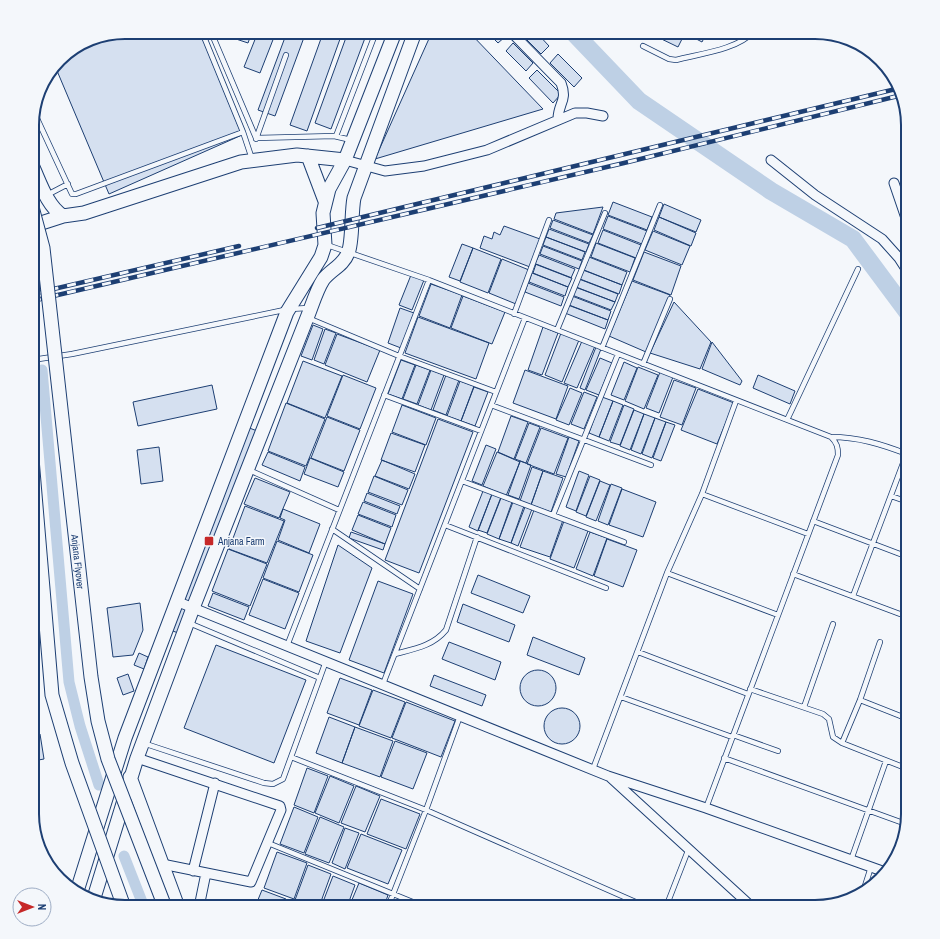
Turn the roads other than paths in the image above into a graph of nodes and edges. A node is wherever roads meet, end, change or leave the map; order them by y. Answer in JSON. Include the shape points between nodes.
{"nodes":[{"id":1,"x":205,"y":39,"type":"edge"},
{"id":2,"x":214,"y":39,"type":"edge"},
{"id":3,"x":373,"y":39,"type":"edge"},
{"id":4,"x":392,"y":39,"type":"edge"},
{"id":5,"x":412,"y":39,"type":"edge"},
{"id":6,"x":518,"y":39,"type":"edge"},
{"id":7,"x":745,"y":39,"type":"edge"},
{"id":8,"x":643,"y":46,"type":"dead end"},
{"id":9,"x":286,"y":55,"type":"dead end"},
{"id":10,"x":603,"y":116,"type":"dead end"},
{"id":11,"x":558,"y":119,"type":"junction"},
{"id":12,"x":39,"y":123,"type":"edge"},
{"id":13,"x":243,"y":132,"type":"junction"},
{"id":14,"x":336,"y":136,"type":"junction"},
{"id":15,"x":256,"y":139,"type":"junction"},
{"id":16,"x":353,"y":140,"type":"junction"},
{"id":17,"x":308,"y":156,"type":"junction"},
{"id":18,"x":252,"y":160,"type":"junction"},
{"id":19,"x":345,"y":160,"type":"junction"},
{"id":20,"x":771,"y":160,"type":"dead end"},
{"id":21,"x":365,"y":167,"type":"junction"},
{"id":22,"x":39,"y":179,"type":"edge"},
{"id":23,"x":894,"y":183,"type":"dead end"},
{"id":24,"x":68,"y":184,"type":"junction"},
{"id":25,"x":901,"y":194,"type":"edge"},
{"id":26,"x":47,"y":195,"type":"junction"},
{"id":27,"x":326,"y":201,"type":"junction"},
{"id":28,"x":660,"y":205,"type":"dead end"},
{"id":29,"x":605,"y":213,"type":"dead end"},
{"id":30,"x":63,"y":216,"type":"junction"},
{"id":31,"x":549,"y":220,"type":"dead end"},
{"id":32,"x":39,"y":224,"type":"edge"},
{"id":33,"x":39,"y":233,"type":"edge"},
{"id":34,"x":325,"y":245,"type":"junction"},
{"id":35,"x":349,"y":252,"type":"junction"},
{"id":36,"x":901,"y":261,"type":"edge"},
{"id":37,"x":858,"y":269,"type":"dead end"},
{"id":38,"x":429,"y":280,"type":"junction"},
{"id":39,"x":670,"y":299,"type":"dead end"},
{"id":40,"x":289,"y":309,"type":"junction"},
{"id":41,"x":309,"y":313,"type":"junction"},
{"id":42,"x":514,"y":314,"type":"junction"},
{"id":43,"x":525,"y":318,"type":"junction"},
{"id":44,"x":557,"y":330,"type":"junction"},
{"id":45,"x":602,"y":348,"type":"junction"},
{"id":46,"x":618,"y":354,"type":"junction"},
{"id":47,"x":399,"y":356,"type":"junction"},
{"id":48,"x":39,"y":359,"type":"edge"},
{"id":49,"x":643,"y":364,"type":"junction"},
{"id":50,"x":496,"y":392,"type":"junction"},
{"id":51,"x":384,"y":395,"type":"junction"},
{"id":52,"x":736,"y":401,"type":"junction"},
{"id":53,"x":491,"y":405,"type":"junction"},
{"id":54,"x":787,"y":420,"type":"junction"},
{"id":55,"x":481,"y":431,"type":"junction"},
{"id":56,"x":831,"y":437,"type":"junction"},
{"id":57,"x":583,"y":440,"type":"junction"},
{"id":58,"x":901,"y":450,"type":"edge"},
{"id":59,"x":651,"y":465,"type":"dead end"},
{"id":60,"x":901,"y":468,"type":"edge"},
{"id":61,"x":247,"y":470,"type":"junction"},
{"id":62,"x":462,"y":481,"type":"junction"},
{"id":63,"x":702,"y":494,"type":"junction"},
{"id":64,"x":891,"y":496,"type":"junction"},
{"id":65,"x":901,"y":500,"type":"edge"},
{"id":66,"x":340,"y":510,"type":"junction"},
{"id":67,"x":553,"y":515,"type":"junction"},
{"id":68,"x":813,"y":521,"type":"junction"},
{"id":69,"x":445,"y":525,"type":"junction"},
{"id":70,"x":332,"y":529,"type":"junction"},
{"id":71,"x":808,"y":534,"type":"junction"},
{"id":72,"x":477,"y":537,"type":"junction"},
{"id":73,"x":39,"y":542,"type":"edge"},
{"id":74,"x":624,"y":542,"type":"dead end"},
{"id":75,"x":873,"y":543,"type":"junction"},
{"id":76,"x":901,"y":554,"type":"edge"},
{"id":77,"x":667,"y":573,"type":"junction"},
{"id":78,"x":793,"y":574,"type":"junction"},
{"id":79,"x":606,"y":588,"type":"dead end"},
{"id":80,"x":420,"y":589,"type":"junction"},
{"id":81,"x":853,"y":596,"type":"junction"},
{"id":82,"x":176,"y":601,"type":"junction"},
{"id":83,"x":193,"y":608,"type":"junction"},
{"id":84,"x":901,"y":615,"type":"edge"},
{"id":85,"x":778,"y":616,"type":"junction"},
{"id":86,"x":188,"y":622,"type":"junction"},
{"id":87,"x":833,"y":624,"type":"dead end"},
{"id":88,"x":880,"y":642,"type":"dead end"},
{"id":89,"x":287,"y":646,"type":"junction"},
{"id":90,"x":638,"y":652,"type":"junction"},
{"id":91,"x":395,"y":654,"type":"junction"},
{"id":92,"x":326,"y":661,"type":"junction"},
{"id":93,"x":320,"y":678,"type":"junction"},
{"id":94,"x":383,"y":684,"type":"junction"},
{"id":95,"x":750,"y":689,"type":"junction"},
{"id":96,"x":748,"y":694,"type":"junction"},
{"id":97,"x":621,"y":697,"type":"junction"},
{"id":98,"x":860,"y":700,"type":"junction"},
{"id":99,"x":804,"y":707,"type":"junction"},
{"id":100,"x":901,"y":715,"type":"edge"},
{"id":101,"x":460,"y":716,"type":"junction"},
{"id":102,"x":733,"y":736,"type":"junction"},
{"id":103,"x":142,"y":743,"type":"junction"},
{"id":104,"x":842,"y":743,"type":"junction"},
{"id":105,"x":778,"y":751,"type":"dead end"},
{"id":106,"x":120,"y":752,"type":"junction"},
{"id":107,"x":291,"y":756,"type":"junction"},
{"id":108,"x":137,"y":758,"type":"junction"},
{"id":109,"x":724,"y":758,"type":"junction"},
{"id":110,"x":886,"y":760,"type":"junction"},
{"id":111,"x":901,"y":766,"type":"edge"},
{"id":112,"x":593,"y":769,"type":"junction"},
{"id":113,"x":608,"y":776,"type":"junction"},
{"id":114,"x":131,"y":779,"type":"junction"},
{"id":115,"x":215,"y":783,"type":"junction"},
{"id":116,"x":706,"y":808,"type":"junction"},
{"id":117,"x":426,"y":810,"type":"junction"},
{"id":118,"x":868,"y":810,"type":"junction"},
{"id":119,"x":900,"y":822,"type":"edge"},
{"id":120,"x":268,"y":843,"type":"junction"},
{"id":121,"x":689,"y":848,"type":"junction"},
{"id":122,"x":851,"y":860,"type":"junction"},
{"id":123,"x":162,"y":864,"type":"junction"},
{"id":124,"x":871,"y":867,"type":"junction"},
{"id":125,"x":880,"y":870,"type":"edge"},
{"id":126,"x":193,"y":871,"type":"junction"},
{"id":127,"x":206,"y":874,"type":"junction"},
{"id":128,"x":866,"y":883,"type":"edge"},
{"id":129,"x":79,"y":886,"type":"edge"},
{"id":130,"x":95,"y":894,"type":"edge"},
{"id":131,"x":393,"y":894,"type":"junction"},
{"id":132,"x":121,"y":900,"type":"edge"},
{"id":133,"x":162,"y":900,"type":"edge"},
{"id":134,"x":175,"y":900,"type":"edge"},
{"id":135,"x":200,"y":900,"type":"edge"},
{"id":136,"x":391,"y":900,"type":"edge"},
{"id":137,"x":408,"y":900,"type":"edge"},
{"id":138,"x":631,"y":900,"type":"edge"},
{"id":139,"x":669,"y":900,"type":"edge"},
{"id":140,"x":745,"y":900,"type":"edge"}],
"edges":[{"from":1,"to":13,"type":"lane"},
{"from":2,"to":15,"type":"lane"},
{"from":3,"to":14,"type":"lane"},
{"from":4,"to":16,"type":"main road"},
{"from":5,"to":21,"type":"main road"},
{"from":6,"to":11,"type":"street","via":[[561,84],[565,93],[558,110]]},
{"from":7,"to":8,"type":"lane","via":[[729,46],[676,60]]},
{"from":9,"to":15,"type":"lane"},
{"from":10,"to":11,"type":"street","via":[[575,113]]},
{"from":11,"to":21,"type":"street","via":[[487,150],[431,164],[385,171]]},
{"from":12,"to":24,"type":"lane"},
{"from":13,"to":18,"type":"lane"},
{"from":13,"to":24,"type":"lane","via":[[76,194],[72,194]]},
{"from":14,"to":15,"type":"lane"},
{"from":14,"to":16,"type":"lane"},
{"from":16,"to":19,"type":"main road"},
{"from":17,"to":18,"type":"main road"},
{"from":17,"to":19,"type":"main road"},
{"from":17,"to":27,"type":"main road"},
{"from":18,"to":30,"type":"main road","via":[[226,166],[74,216]]},
{"from":19,"to":21,"type":"street"},
{"from":19,"to":27,"type":"main road","via":[[329,189]]},
{"from":20,"to":36,"type":"street","via":[[816,195],[882,239]]},
{"from":21,"to":35,"type":"main road","via":[[351,211]]},
{"from":22,"to":26,"type":"main road"},
{"from":23,"to":25,"type":"street"},
{"from":24,"to":26,"type":"lane"},
{"from":26,"to":30,"type":"main road","via":[[55,211]]},
{"from":27,"to":34,"type":"main road","via":[[323,213]]},
{"from":28,"to":45,"type":"lane"},
{"from":29,"to":44,"type":"lane"},
{"from":30,"to":32,"type":"main road"},
{"from":31,"to":42,"type":"lane"},
{"from":33,"to":133,"type":"main road","name":"Anjana Flyover","bridge":true,"via":[[43,248],[98,721],[108,759]]},
{"from":34,"to":35,"type":"lane"},
{"from":34,"to":40,"type":"main road","via":[[321,257]]},
{"from":35,"to":38,"type":"lane"},
{"from":35,"to":41,"type":"main road","via":[[344,262],[330,272],[322,282]]},
{"from":37,"to":54,"type":"lane"},
{"from":38,"to":42,"type":"lane"},
{"from":38,"to":47,"type":"lane"},
{"from":39,"to":49,"type":"lane"},
{"from":40,"to":41,"type":"lane"},
{"from":40,"to":48,"type":"lane"},
{"from":40,"to":82,"type":"main road"},
{"from":41,"to":47,"type":"lane"},
{"from":41,"to":61,"type":"main road"},
{"from":42,"to":43,"type":"lane"},
{"from":43,"to":44,"type":"lane"},
{"from":43,"to":50,"type":"lane"},
{"from":44,"to":45,"type":"lane"},
{"from":45,"to":46,"type":"lane"},
{"from":46,"to":49,"type":"lane"},
{"from":46,"to":57,"type":"lane"},
{"from":47,"to":50,"type":"lane"},
{"from":47,"to":51,"type":"lane"},
{"from":49,"to":52,"type":"lane"},
{"from":50,"to":53,"type":"lane"},
{"from":51,"to":55,"type":"lane"},
{"from":51,"to":66,"type":"lane"},
{"from":52,"to":54,"type":"lane"},
{"from":52,"to":63,"type":"lane"},
{"from":53,"to":55,"type":"lane"},
{"from":53,"to":57,"type":"lane"},
{"from":54,"to":56,"type":"lane"},
{"from":55,"to":62,"type":"lane"},
{"from":56,"to":58,"type":"lane","via":[[868,440]]},
{"from":56,"to":68,"type":"lane","via":[[836,442],[838,455]]},
{"from":57,"to":59,"type":"lane"},
{"from":57,"to":67,"type":"lane"},
{"from":60,"to":64,"type":"lane"},
{"from":61,"to":66,"type":"lane"},
{"from":61,"to":83,"type":"main road"},
{"from":62,"to":67,"type":"lane"},
{"from":62,"to":69,"type":"lane"},
{"from":63,"to":71,"type":"lane"},
{"from":63,"to":77,"type":"lane"},
{"from":64,"to":65,"type":"lane"},
{"from":64,"to":75,"type":"lane"},
{"from":66,"to":70,"type":"lane"},
{"from":67,"to":74,"type":"lane"},
{"from":68,"to":71,"type":"lane"},
{"from":68,"to":75,"type":"lane"},
{"from":69,"to":72,"type":"lane"},
{"from":69,"to":80,"type":"lane"},
{"from":70,"to":80,"type":"lane"},
{"from":70,"to":89,"type":"lane"},
{"from":71,"to":78,"type":"lane"},
{"from":72,"to":79,"type":"lane"},
{"from":72,"to":91,"type":"lane","via":[[446,630],[440,638],[427,645]]},
{"from":73,"to":132,"type":"main road","bridge":true,"via":[[52,695],[72,763]]},
{"from":75,"to":76,"type":"lane"},
{"from":75,"to":81,"type":"lane"},
{"from":77,"to":85,"type":"lane"},
{"from":77,"to":90,"type":"lane"},
{"from":78,"to":81,"type":"lane"},
{"from":78,"to":85,"type":"lane"},
{"from":80,"to":91,"type":"lane"},
{"from":81,"to":84,"type":"lane"},
{"from":82,"to":83,"type":"street"},
{"from":82,"to":106,"type":"main road"},
{"from":83,"to":86,"type":"main road"},
{"from":83,"to":89,"type":"street"},
{"from":85,"to":95,"type":"lane"},
{"from":86,"to":93,"type":"lane"},
{"from":86,"to":103,"type":"main road"},
{"from":87,"to":99,"type":"lane"},
{"from":88,"to":98,"type":"lane"},
{"from":89,"to":92,"type":"street"},
{"from":90,"to":96,"type":"lane"},
{"from":90,"to":97,"type":"lane"},
{"from":91,"to":94,"type":"lane"},
{"from":92,"to":93,"type":"lane"},
{"from":92,"to":94,"type":"street"},
{"from":93,"to":107,"type":"lane"},
{"from":94,"to":101,"type":"street"},
{"from":95,"to":96,"type":"lane"},
{"from":95,"to":99,"type":"lane"},
{"from":96,"to":102,"type":"lane"},
{"from":97,"to":102,"type":"lane"},
{"from":97,"to":112,"type":"lane"},
{"from":98,"to":100,"type":"lane"},
{"from":98,"to":104,"type":"lane"},
{"from":99,"to":104,"type":"lane","via":[[829,719],[833,737]]},
{"from":101,"to":112,"type":"street"},
{"from":101,"to":117,"type":"lane"},
{"from":102,"to":105,"type":"lane"},
{"from":102,"to":109,"type":"lane"},
{"from":103,"to":107,"type":"lane","via":[[273,784],[282,779]]},
{"from":103,"to":108,"type":"main road"},
{"from":104,"to":110,"type":"lane"},
{"from":106,"to":114,"type":"main road"},
{"from":106,"to":129,"type":"main road"},
{"from":107,"to":117,"type":"lane"},
{"from":108,"to":114,"type":"main road"},
{"from":108,"to":115,"type":"street"},
{"from":109,"to":116,"type":"lane"},
{"from":109,"to":118,"type":"lane"},
{"from":110,"to":111,"type":"lane"},
{"from":110,"to":118,"type":"lane"},
{"from":112,"to":113,"type":"street"},
{"from":113,"to":116,"type":"street"},
{"from":113,"to":121,"type":"street"},
{"from":114,"to":123,"type":"main road"},
{"from":114,"to":130,"type":"main road"},
{"from":115,"to":120,"type":"street","via":[[280,806],[281,810]]},
{"from":115,"to":126,"type":"street"},
{"from":116,"to":122,"type":"street"},
{"from":117,"to":131,"type":"lane"},
{"from":117,"to":138,"type":"lane"},
{"from":118,"to":119,"type":"lane"},
{"from":118,"to":122,"type":"lane"},
{"from":120,"to":127,"type":"street","via":[[251,882]]},
{"from":120,"to":131,"type":"lane"},
{"from":121,"to":139,"type":"lane"},
{"from":121,"to":140,"type":"street"},
{"from":122,"to":124,"type":"street"},
{"from":123,"to":126,"type":"street"},
{"from":123,"to":134,"type":"main road"},
{"from":124,"to":125,"type":"street"},
{"from":124,"to":128,"type":"lane"},
{"from":126,"to":127,"type":"street"},
{"from":127,"to":135,"type":"street"},
{"from":131,"to":136,"type":"lane"},
{"from":131,"to":137,"type":"lane"}]}
